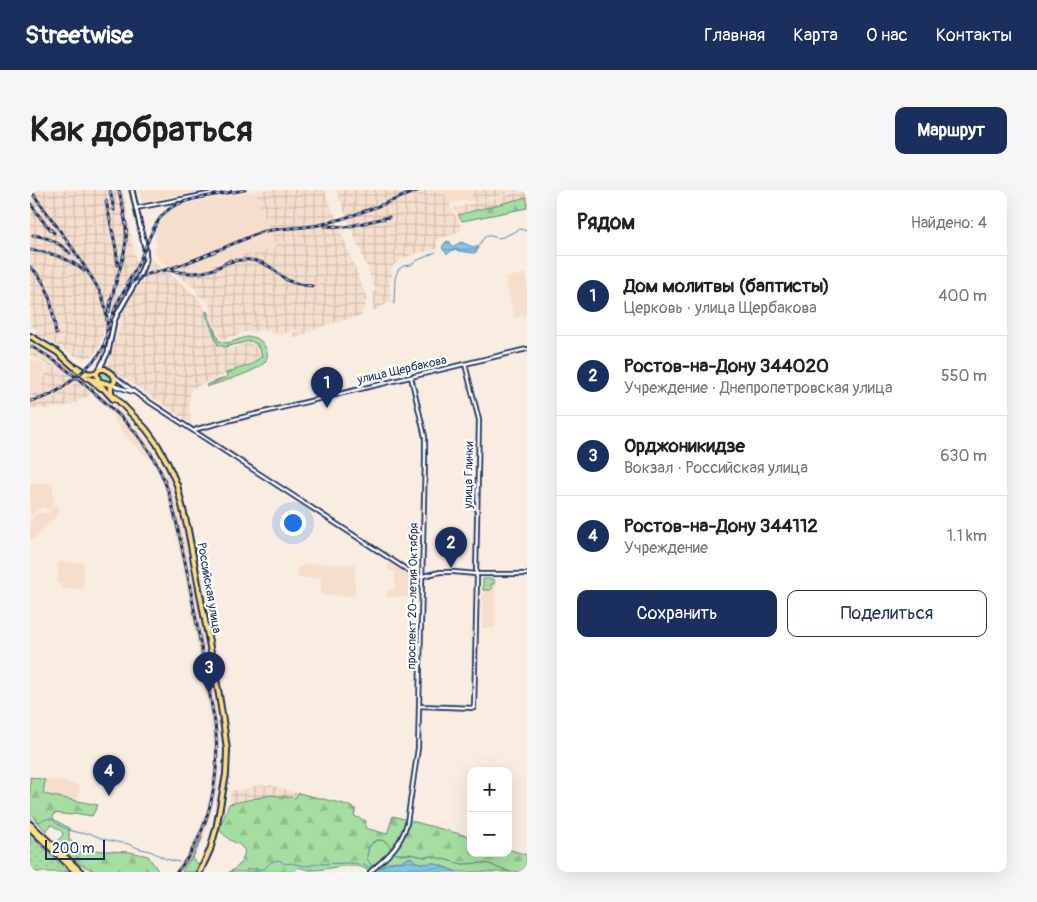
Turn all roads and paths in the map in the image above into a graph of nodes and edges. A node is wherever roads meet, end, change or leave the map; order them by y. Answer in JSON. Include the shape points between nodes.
{"nodes":[{"id":1,"x":132,"y":190,"type":"edge"},
{"id":2,"x":229,"y":190,"type":"edge"},
{"id":3,"x":136,"y":208,"type":"junction"},
{"id":4,"x":30,"y":335,"type":"edge"},
{"id":5,"x":527,"y":350,"type":"edge"},
{"id":6,"x":104,"y":362,"type":"junction"},
{"id":7,"x":465,"y":364,"type":"junction"},
{"id":8,"x":79,"y":370,"type":"junction"},
{"id":9,"x":107,"y":370,"type":"junction"},
{"id":10,"x":97,"y":372,"type":"junction"},
{"id":11,"x":114,"y":376,"type":"junction"},
{"id":12,"x":411,"y":377,"type":"junction"},
{"id":13,"x":91,"y":380,"type":"junction"},
{"id":14,"x":99,"y":381,"type":"junction"},
{"id":15,"x":112,"y":385,"type":"junction"},
{"id":16,"x":137,"y":394,"type":"junction"},
{"id":17,"x":113,"y":398,"type":"junction"},
{"id":18,"x":194,"y":431,"type":"junction"},
{"id":19,"x":476,"y":574,"type":"junction"},
{"id":20,"x":527,"y":574,"type":"edge"},
{"id":21,"x":423,"y":576,"type":"junction"},
{"id":22,"x":420,"y":706,"type":"junction"},
{"id":23,"x":30,"y":824,"type":"edge"},
{"id":24,"x":30,"y":828,"type":"edge"},
{"id":25,"x":76,"y":872,"type":"edge"},
{"id":26,"x":81,"y":872,"type":"edge"},
{"id":27,"x":199,"y":872,"type":"edge"},
{"id":28,"x":370,"y":872,"type":"edge"}],
"edges":[{"from":1,"to":3,"type":"main road"},
{"from":2,"to":3,"type":"street"},
{"from":3,"to":6,"type":"main road","via":[[146,259],[114,321]]},
{"from":4,"to":8,"type":"main road","via":[[55,349]]},
{"from":5,"to":7,"type":"street","name":"улица Щербакова"},
{"from":6,"to":9,"type":"main road"},
{"from":6,"to":10,"type":"main road"},
{"from":7,"to":12,"type":"street","name":"улица Щербакова"},
{"from":7,"to":19,"type":"street","name":"улица Глинки","via":[[479,424]]},
{"from":8,"to":10,"type":"main road","via":[[89,374]]},
{"from":8,"to":13,"type":"main road"},
{"from":9,"to":10,"type":"main road"},
{"from":9,"to":11,"type":"main road"},
{"from":10,"to":14,"type":"main road"},
{"from":11,"to":15,"type":"main road"},
{"from":11,"to":16,"type":"street"},
{"from":12,"to":18,"type":"street","name":"улица Щербакова"},
{"from":12,"to":21,"type":"street","name":"проспект 20-летия Октября","via":[[425,437]]},
{"from":13,"to":14,"type":"main road"},
{"from":13,"to":17,"type":"main road"},
{"from":14,"to":15,"type":"main road"},
{"from":14,"to":17,"type":"main road"},
{"from":15,"to":16,"type":"street"},
{"from":15,"to":27,"type":"main road","name":"Российская улица","via":[[113,395],[157,444],[177,485],[224,728],[227,762],[224,787],[210,850]]},
{"from":16,"to":18,"type":"street"},
{"from":17,"to":27,"type":"main road","name":"Российская улица","via":[[150,438],[166,463],[175,486],[223,728],[223,787],[215,829]]},
{"from":18,"to":21,"type":"street","via":[[415,576]]},
{"from":19,"to":20,"type":"street"},
{"from":19,"to":21,"type":"street","via":[[440,572]]},
{"from":19,"to":22,"type":"street","name":"улица Глинки","via":[[474,708]]},
{"from":21,"to":22,"type":"street","name":"проспект 20-летия Октября"},
{"from":22,"to":28,"type":"street","name":"проспект 20-летия Октября","via":[[418,748],[404,834],[392,852]]},
{"from":23,"to":26,"type":"main road"},
{"from":24,"to":25,"type":"main road"}]}
